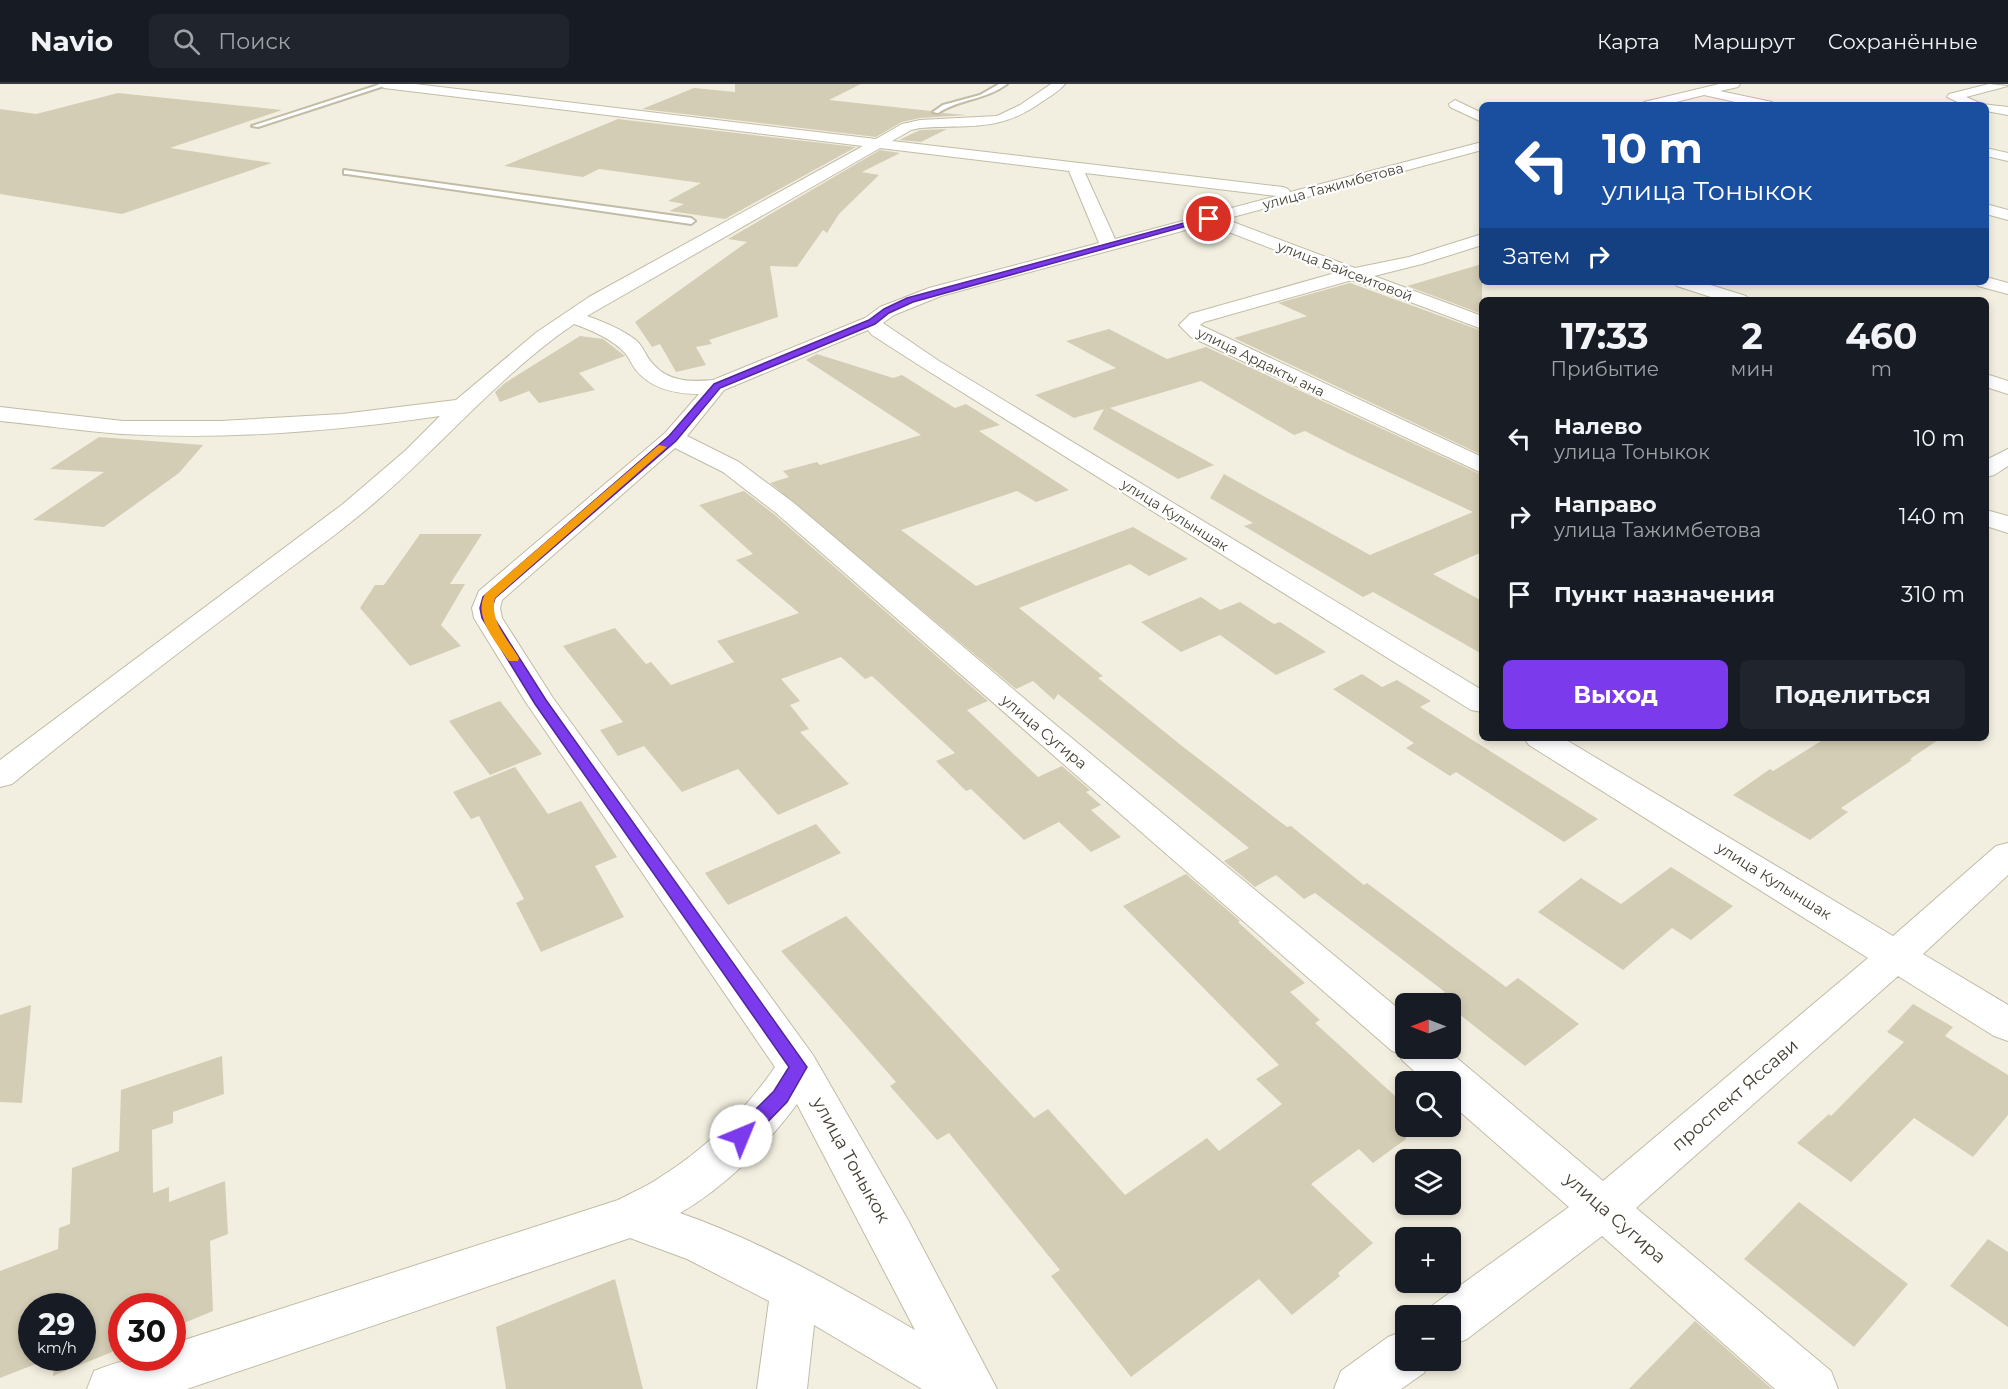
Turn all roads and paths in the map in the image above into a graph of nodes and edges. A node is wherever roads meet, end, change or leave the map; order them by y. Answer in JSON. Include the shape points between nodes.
{"nodes":[{"id":1,"x":386,"y":84,"type":"edge"},
{"id":2,"x":1004,"y":84,"type":"edge"},
{"id":3,"x":1059,"y":84,"type":"edge"},
{"id":4,"x":1734,"y":84,"type":"edge"},
{"id":5,"x":2002,"y":84,"type":"edge"},
{"id":6,"x":1705,"y":91,"type":"junction"},
{"id":7,"x":1661,"y":102,"type":"edge"},
{"id":8,"x":1754,"y":102,"type":"edge"},
{"id":9,"x":1964,"y":102,"type":"edge"},
{"id":10,"x":1455,"y":104,"type":"dead end"},
{"id":11,"x":1989,"y":108,"type":"edge"},
{"id":12,"x":2008,"y":111,"type":"edge"},
{"id":13,"x":936,"y":112,"type":"joint"},
{"id":14,"x":1479,"y":116,"type":"edge"},
{"id":15,"x":925,"y":123,"type":"junction"},
{"id":16,"x":256,"y":126,"type":"dead end"},
{"id":17,"x":878,"y":144,"type":"junction"},
{"id":18,"x":1479,"y":147,"type":"edge"},
{"id":19,"x":1989,"y":153,"type":"edge"},
{"id":20,"x":2008,"y":157,"type":"edge"},
{"id":21,"x":1075,"y":167,"type":"junction"},
{"id":22,"x":347,"y":172,"type":"dead end"},
{"id":23,"x":1303,"y":194,"type":"junction"},
{"id":24,"x":1989,"y":211,"type":"edge"},
{"id":25,"x":2008,"y":215,"type":"edge"},
{"id":26,"x":1209,"y":219,"type":"junction"},
{"id":27,"x":691,"y":221,"type":"joint"},
{"id":28,"x":725,"y":229,"type":"junction"},
{"id":29,"x":1479,"y":240,"type":"edge"},
{"id":30,"x":1108,"y":245,"type":"junction"},
{"id":31,"x":1355,"y":274,"type":"junction"},
{"id":32,"x":1989,"y":283,"type":"edge"},
{"id":33,"x":1692,"y":285,"type":"edge"},
{"id":34,"x":2008,"y":289,"type":"edge"},
{"id":35,"x":1730,"y":297,"type":"edge"},
{"id":36,"x":571,"y":317,"type":"junction"},
{"id":37,"x":872,"y":322,"type":"junction"},
{"id":38,"x":1479,"y":322,"type":"edge"},
{"id":39,"x":1989,"y":381,"type":"edge"},
{"id":40,"x":717,"y":386,"type":"junction"},
{"id":41,"x":2008,"y":388,"type":"edge"},
{"id":42,"x":462,"y":406,"type":"junction"},
{"id":43,"x":0,"y":414,"type":"edge"},
{"id":44,"x":673,"y":438,"type":"junction"},
{"id":45,"x":2008,"y":456,"type":"edge"},
{"id":46,"x":1479,"y":465,"type":"edge"},
{"id":47,"x":1989,"y":468,"type":"edge"},
{"id":48,"x":1989,"y":518,"type":"edge"},
{"id":49,"x":2008,"y":525,"type":"edge"},
{"id":50,"x":500,"y":585,"type":"joint"},
{"id":51,"x":1479,"y":701,"type":"edge"},
{"id":52,"x":1545,"y":741,"type":"edge"},
{"id":53,"x":0,"y":776,"type":"edge"},
{"id":54,"x":2008,"y":855,"type":"edge"},
{"id":55,"x":1896,"y":956,"type":"junction"},
{"id":56,"x":2008,"y":1025,"type":"edge"},
{"id":57,"x":1395,"y":1030,"type":"edge"},
{"id":58,"x":1429,"y":1059,"type":"edge"},
{"id":59,"x":798,"y":1067,"type":"junction"},
{"id":60,"x":1604,"y":1208,"type":"junction"},
{"id":61,"x":630,"y":1217,"type":"junction"},
{"id":62,"x":794,"y":1290,"type":"junction"},
{"id":63,"x":1461,"y":1314,"type":"edge"},
{"id":64,"x":1395,"y":1363,"type":"edge"},
{"id":65,"x":112,"y":1389,"type":"edge"},
{"id":66,"x":782,"y":1389,"type":"edge"},
{"id":67,"x":971,"y":1389,"type":"edge"},
{"id":68,"x":1359,"y":1389,"type":"edge"},
{"id":69,"x":1813,"y":1389,"type":"edge"}],
"edges":[{"from":1,"to":16,"type":"lane"},
{"from":1,"to":17,"type":"street"},
{"from":2,"to":13,"type":"lane"},
{"from":3,"to":15,"type":"street","via":[[1011,115],[986,121]]},
{"from":4,"to":6,"type":"street"},
{"from":5,"to":9,"type":"street","via":[[1953,99]]},
{"from":6,"to":7,"type":"street"},
{"from":6,"to":8,"type":"street"},
{"from":10,"to":14,"type":"street"},
{"from":11,"to":12,"type":"street"},
{"from":13,"to":15,"type":"street"},
{"from":15,"to":17,"type":"street","via":[[907,127]]},
{"from":17,"to":21,"type":"street"},
{"from":17,"to":28,"type":"street"},
{"from":18,"to":23,"type":"street","name":"улица Тажимбетова"},
{"from":19,"to":20,"type":"street"},
{"from":21,"to":23,"type":"street"},
{"from":21,"to":30,"type":"street"},
{"from":22,"to":27,"type":"lane"},
{"from":23,"to":26,"type":"street","name":"улица Тажимбетова"},
{"from":24,"to":25,"type":"street"},
{"from":26,"to":30,"type":"street","name":"улица Тажимбетова"},
{"from":26,"to":31,"type":"street","name":"улица Байсеитовой"},
{"from":27,"to":28,"type":"street"},
{"from":28,"to":36,"type":"street"},
{"from":29,"to":31,"type":"street","name":"улица Ардакты ана","via":[[1430,257]]},
{"from":30,"to":37,"type":"street","name":"улица Тажимбетова","via":[[935,292],[886,311]]},
{"from":31,"to":38,"type":"street","name":"улица Байсеитовой"},
{"from":31,"to":46,"type":"street","name":"улица Ардакты ана","via":[[1197,318],[1190,325],[1198,333]]},
{"from":32,"to":34,"type":"street"},
{"from":33,"to":35,"type":"street"},
{"from":36,"to":40,"type":"street","via":[[595,324],[615,336],[635,351],[656,379],[671,386]]},
{"from":36,"to":42,"type":"street","via":[[517,357]]},
{"from":37,"to":40,"type":"street","name":"улица Тажимбетова"},
{"from":37,"to":51,"type":"street","name":"улица Кулыншак","via":[[879,331],[932,365]]},
{"from":39,"to":41,"type":"street"},
{"from":40,"to":44,"type":"street","name":"улица Тажимбетова"},
{"from":42,"to":43,"type":"street","via":[[403,415],[150,428]]},
{"from":42,"to":53,"type":"street","via":[[352,509]]},
{"from":44,"to":50,"type":"street","name":"улица Тажимбетова"},
{"from":44,"to":57,"type":"street","name":"улица Сугира","via":[[731,467],[784,508]]},
{"from":45,"to":47,"type":"street"},
{"from":48,"to":49,"type":"street"},
{"from":50,"to":59,"type":"street","name":"улица Тоныкок","via":[[489,597],[488,618],[540,701]]},
{"from":52,"to":55,"type":"street","name":"улица Кулыншак"},
{"from":54,"to":55,"type":"street","name":"проспект Яссави"},
{"from":55,"to":56,"type":"street","name":"улица Кулыншак"},
{"from":55,"to":60,"type":"street","name":"проспект Яссави"},
{"from":58,"to":60,"type":"street","name":"улица Сугира"},
{"from":59,"to":61,"type":"street","via":[[781,1096],[728,1149],[681,1188]]},
{"from":59,"to":67,"type":"street","name":"улица Тоныкок"},
{"from":60,"to":63,"type":"street","name":"проспект Яссави"},
{"from":60,"to":69,"type":"street","name":"улица Сугира"},
{"from":61,"to":62,"type":"street","via":[[701,1242]]},
{"from":61,"to":65,"type":"street"},
{"from":62,"to":66,"type":"street"},
{"from":62,"to":67,"type":"street"},
{"from":64,"to":68,"type":"street"}]}
